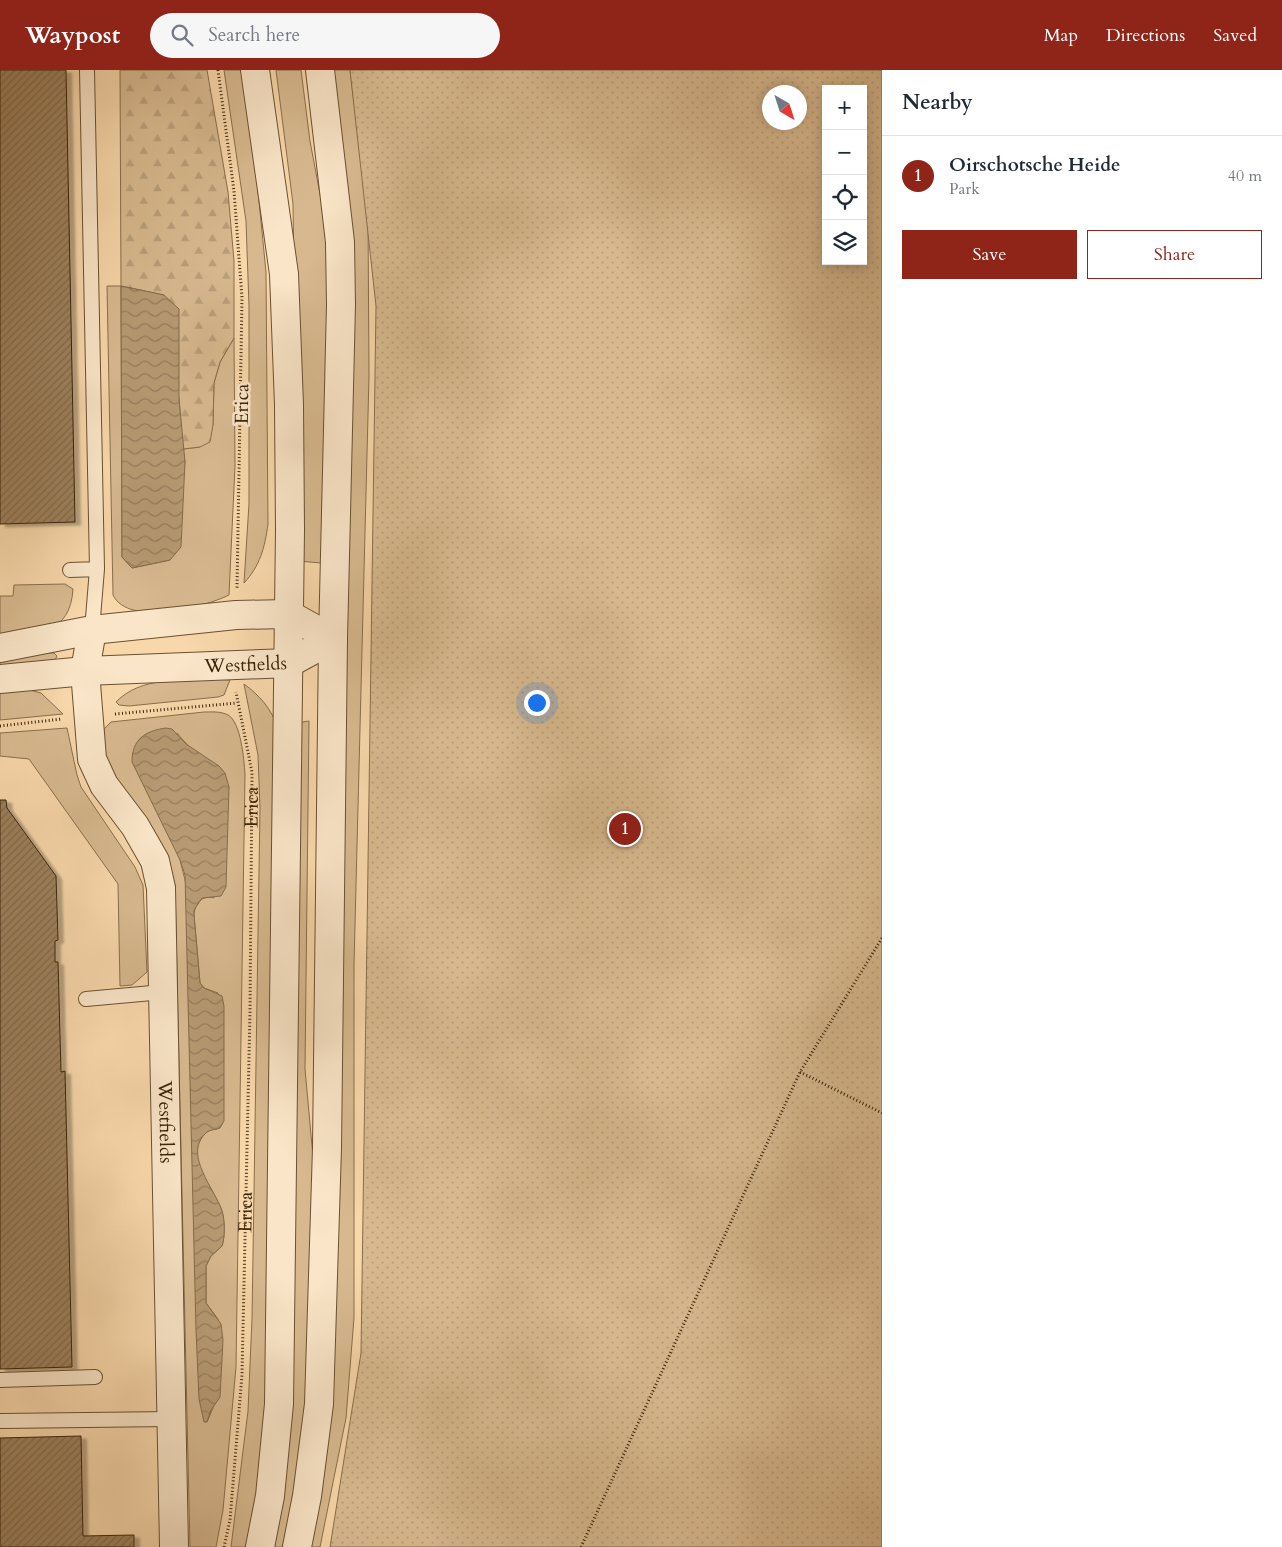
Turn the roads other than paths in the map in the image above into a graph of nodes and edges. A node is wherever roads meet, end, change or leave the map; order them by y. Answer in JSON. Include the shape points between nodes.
{"nodes":[{"id":1,"x":87,"y":70,"type":"edge"},
{"id":2,"x":255,"y":70,"type":"edge"},
{"id":3,"x":320,"y":70,"type":"edge"},
{"id":4,"x":97,"y":569,"type":"junction"},
{"id":5,"x":70,"y":570,"type":"dead end"},
{"id":6,"x":288,"y":614,"type":"junction"},
{"id":7,"x":92,"y":630,"type":"junction"},
{"id":8,"x":333,"y":639,"type":"junction"},
{"id":9,"x":0,"y":648,"type":"edge"},
{"id":10,"x":289,"y":663,"type":"junction"},
{"id":11,"x":84,"y":671,"type":"junction"},
{"id":12,"x":0,"y":680,"type":"edge"},
{"id":13,"x":163,"y":992,"type":"junction"},
{"id":14,"x":86,"y":999,"type":"dead end"},
{"id":15,"x":95,"y":1377,"type":"dead end"},
{"id":16,"x":0,"y":1380,"type":"edge"},
{"id":17,"x":172,"y":1419,"type":"junction"},
{"id":18,"x":0,"y":1422,"type":"edge"},
{"id":19,"x":174,"y":1547,"type":"edge"},
{"id":20,"x":260,"y":1547,"type":"edge"},
{"id":21,"x":297,"y":1547,"type":"edge"}],
"edges":[{"from":1,"to":4,"type":"lane"},
{"from":2,"to":6,"type":"street","name":"Erica","via":[[284,274],[289,415]]},
{"from":3,"to":8,"type":"street","via":[[340,242]]},
{"from":4,"to":5,"type":"lane"},
{"from":4,"to":7,"type":"lane"},
{"from":6,"to":7,"type":"street","via":[[236,615]]},
{"from":6,"to":8,"type":"street"},
{"from":6,"to":10,"type":"street","name":"Erica"},
{"from":7,"to":9,"type":"street"},
{"from":7,"to":11,"type":"street","name":"Westfields"},
{"from":8,"to":10,"type":"street","name":"Westfields"},
{"from":8,"to":21,"type":"street","via":[[327,1148],[319,1404]]},
{"from":10,"to":11,"type":"street","name":"Westfields"},
{"from":10,"to":20,"type":"street","name":"Erica","via":[[279,1404],[270,1496]]},
{"from":11,"to":12,"type":"street","name":"Westfields"},
{"from":11,"to":13,"type":"street","name":"Westfields","via":[[92,759],[104,785],[135,826],[155,861],[161,888]]},
{"from":13,"to":14,"type":"lane"},
{"from":13,"to":17,"type":"street","name":"Westfields"},
{"from":15,"to":16,"type":"lane"},
{"from":17,"to":18,"type":"lane"},
{"from":17,"to":19,"type":"street","name":"Westfields"}]}
